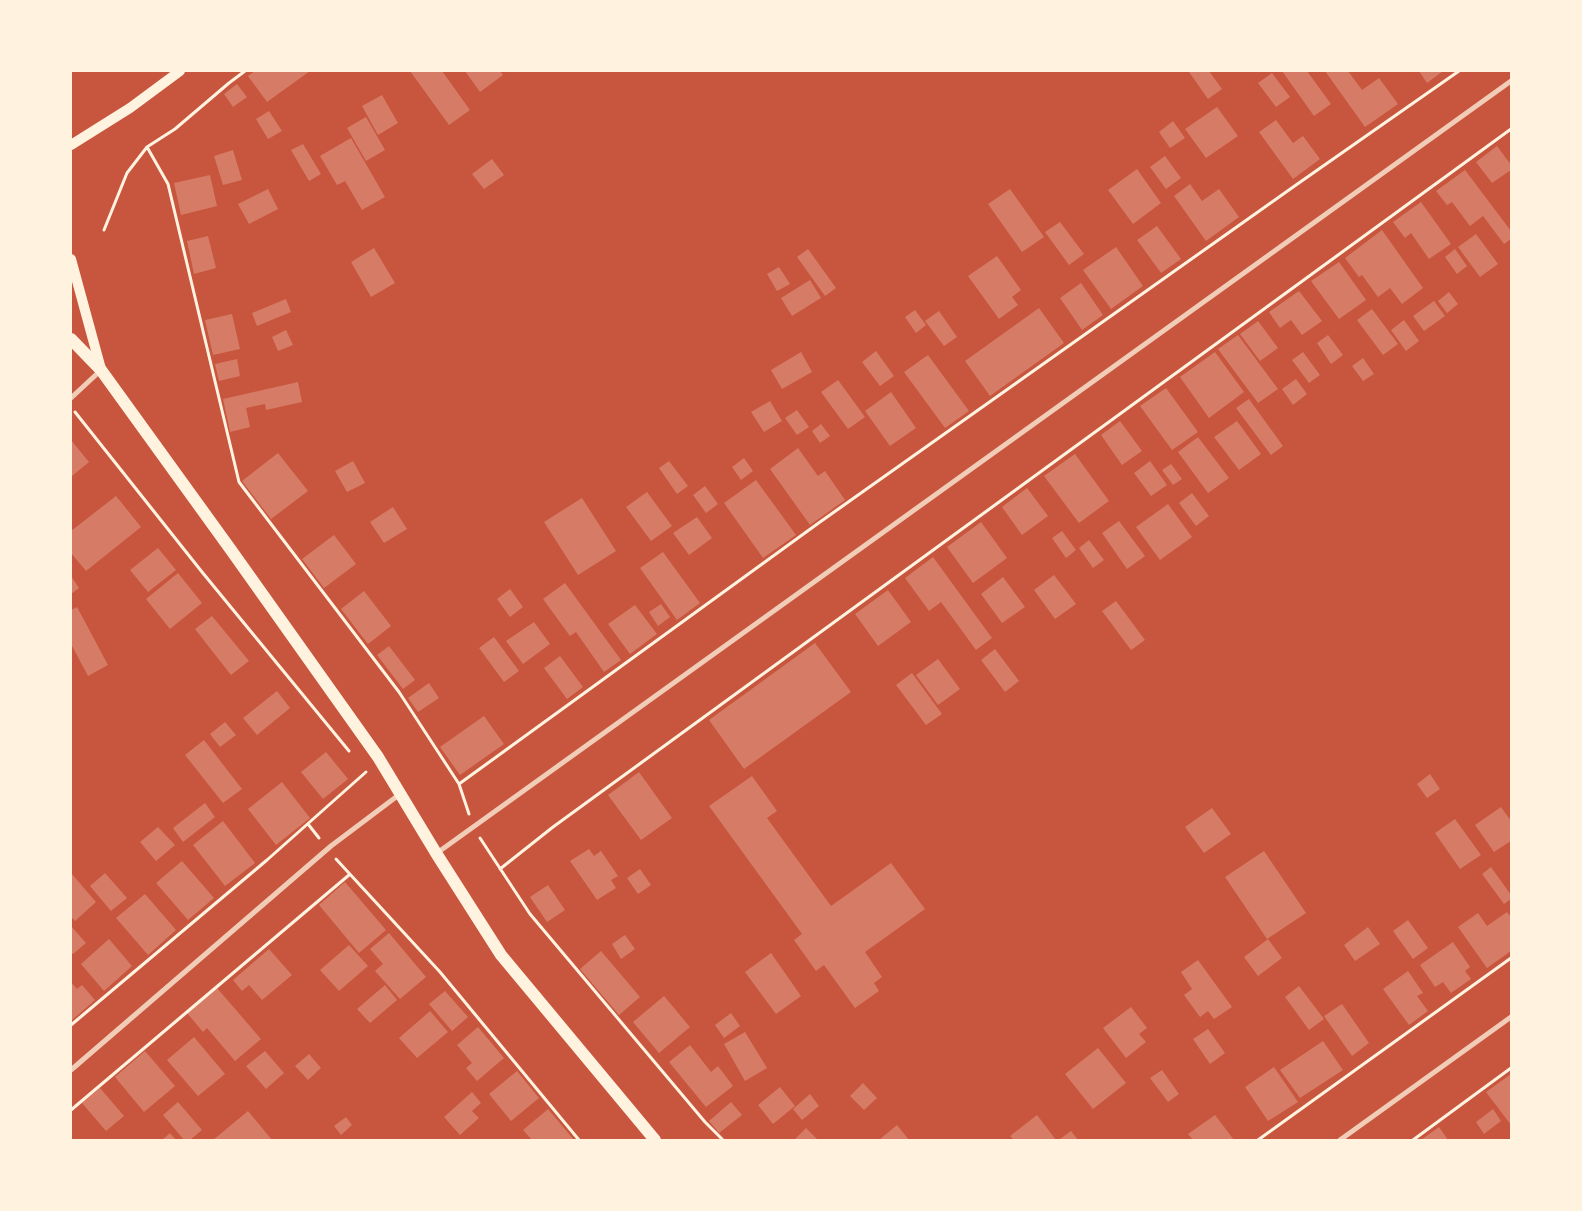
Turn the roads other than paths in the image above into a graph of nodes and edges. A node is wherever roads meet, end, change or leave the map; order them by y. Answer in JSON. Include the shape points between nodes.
{"nodes":[{"id":1,"x":180,"y":71,"type":"edge"},
{"id":2,"x":1511,"y":81,"type":"edge"},
{"id":3,"x":71,"y":145,"type":"edge"},
{"id":4,"x":71,"y":259,"type":"edge"},
{"id":5,"x":71,"y":339,"type":"edge"},
{"id":6,"x":101,"y":370,"type":"junction"},
{"id":7,"x":71,"y":398,"type":"edge"},
{"id":8,"x":400,"y":794,"type":"junction"},
{"id":9,"x":436,"y":853,"type":"junction"},
{"id":10,"x":1511,"y":1016,"type":"edge"},
{"id":11,"x":71,"y":1070,"type":"edge"},
{"id":12,"x":655,"y":1140,"type":"edge"},
{"id":13,"x":1340,"y":1140,"type":"edge"}],
"edges":[{"from":1,"to":3,"type":"main road","via":[[130,108]]},
{"from":2,"to":9,"type":"street"},
{"from":4,"to":6,"type":"main road"},
{"from":5,"to":6,"type":"main road"},
{"from":6,"to":7,"type":"street"},
{"from":6,"to":8,"type":"main road","via":[[378,757]]},
{"from":8,"to":9,"type":"main road"},
{"from":8,"to":11,"type":"street","via":[[328,850]]},
{"from":9,"to":12,"type":"main road","via":[[501,955]]},
{"from":10,"to":13,"type":"street"}]}
